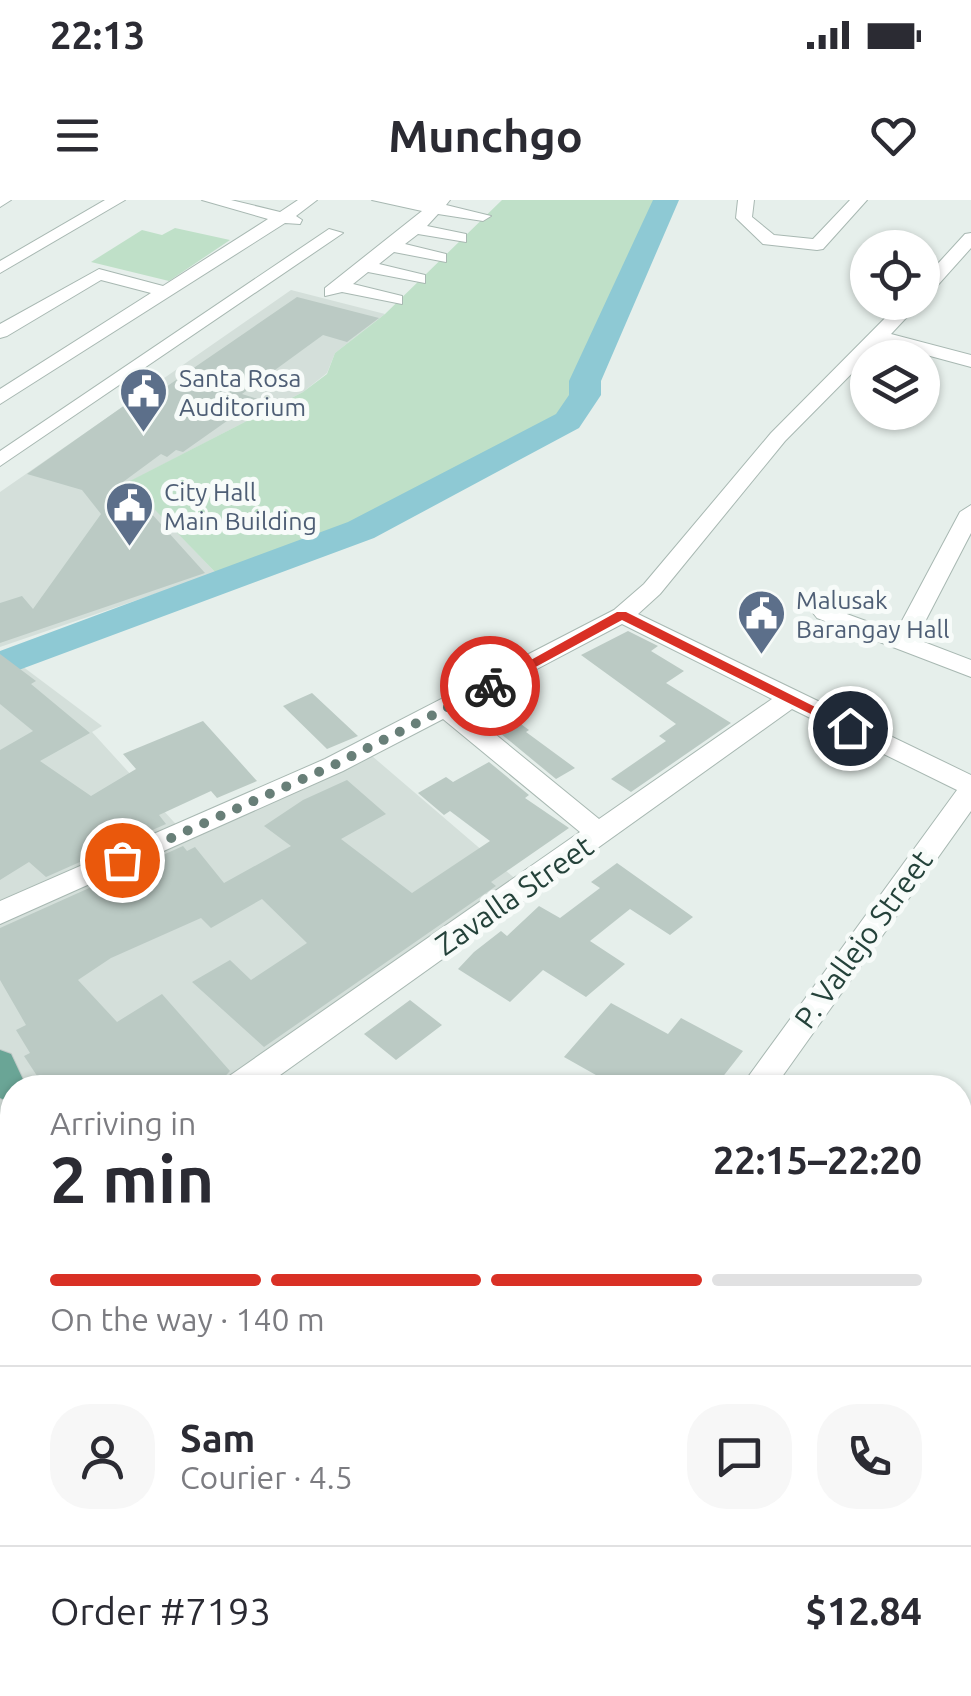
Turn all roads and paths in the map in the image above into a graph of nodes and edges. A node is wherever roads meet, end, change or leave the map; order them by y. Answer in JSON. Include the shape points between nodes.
{"nodes":[{"id":1,"x":117,"y":200,"type":"edge"},
{"id":2,"x":210,"y":200,"type":"edge"},
{"id":3,"x":310,"y":200,"type":"edge"},
{"id":4,"x":380,"y":200,"type":"edge"},
{"id":5,"x":746,"y":200,"type":"edge"},
{"id":6,"x":859,"y":200,"type":"edge"},
{"id":7,"x":437,"y":204,"type":"edge"},
{"id":8,"x":483,"y":216,"type":"dead end"},
{"id":9,"x":285,"y":217,"type":"junction"},
{"id":10,"x":416,"y":228,"type":"junction"},
{"id":11,"x":460,"y":238,"type":"dead end"},
{"id":12,"x":971,"y":238,"type":"edge"},
{"id":13,"x":391,"y":246,"type":"junction"},
{"id":14,"x":440,"y":258,"type":"dead end"},
{"id":15,"x":365,"y":266,"type":"junction"},
{"id":16,"x":0,"y":268,"type":"edge"},
{"id":17,"x":940,"y":272,"type":"edge"},
{"id":18,"x":419,"y":279,"type":"dead end"},
{"id":19,"x":167,"y":292,"type":"junction"},
{"id":20,"x":396,"y":300,"type":"dead end"},
{"id":21,"x":895,"y":320,"type":"edge"},
{"id":22,"x":0,"y":332,"type":"edge"},
{"id":23,"x":879,"y":337,"type":"junction"},
{"id":24,"x":971,"y":361,"type":"edge"},
{"id":25,"x":32,"y":377,"type":"junction"},
{"id":26,"x":96,"y":396,"type":"junction"},
{"id":27,"x":0,"y":398,"type":"edge"},
{"id":28,"x":0,"y":460,"type":"edge"},
{"id":29,"x":971,"y":512,"type":"edge"},
{"id":30,"x":825,"y":613,"type":"dead end"},
{"id":31,"x":622,"y":614,"type":"junction"},
{"id":32,"x":902,"y":643,"type":"junction"},
{"id":33,"x":971,"y":669,"type":"edge"},
{"id":34,"x":789,"y":699,"type":"junction"},
{"id":35,"x":447,"y":709,"type":"junction"},
{"id":36,"x":971,"y":788,"type":"edge"},
{"id":37,"x":601,"y":835,"type":"junction"},
{"id":38,"x":0,"y":913,"type":"edge"},
{"id":39,"x":256,"y":1075,"type":"edge"},
{"id":40,"x":765,"y":1075,"type":"edge"}],
"edges":[{"from":1,"to":16,"type":"street"},
{"from":2,"to":9,"type":"street"},
{"from":3,"to":9,"type":"street"},
{"from":4,"to":7,"type":"street"},
{"from":5,"to":6,"type":"street","via":[[744,218],[768,240],[817,245]]},
{"from":7,"to":8,"type":"street"},
{"from":7,"to":10,"type":"street"},
{"from":9,"to":19,"type":"street"},
{"from":9,"to":26,"type":"street","via":[[335,233]]},
{"from":10,"to":11,"type":"street"},
{"from":10,"to":13,"type":"street"},
{"from":12,"to":17,"type":"street"},
{"from":13,"to":14,"type":"street"},
{"from":13,"to":15,"type":"street"},
{"from":15,"to":18,"type":"street"},
{"from":15,"to":20,"type":"street","via":[[334,289]]},
{"from":19,"to":22,"type":"street","via":[[99,274]]},
{"from":19,"to":25,"type":"street"},
{"from":21,"to":23,"type":"street"},
{"from":23,"to":24,"type":"street"},
{"from":23,"to":31,"type":"street","via":[[778,437],[652,589]]},
{"from":25,"to":26,"type":"street"},
{"from":25,"to":27,"type":"street"},
{"from":26,"to":28,"type":"street"},
{"from":29,"to":32,"type":"street"},
{"from":30,"to":32,"type":"street"},
{"from":31,"to":34,"type":"street"},
{"from":31,"to":35,"type":"street"},
{"from":32,"to":33,"type":"street"},
{"from":34,"to":36,"type":"street"},
{"from":34,"to":37,"type":"street","name":"Zavalla Street"},
{"from":35,"to":37,"type":"street"},
{"from":35,"to":38,"type":"street"},
{"from":36,"to":40,"type":"street","name":"P. Vallejo Street"},
{"from":37,"to":39,"type":"street","name":"Zavalla Street"}]}
